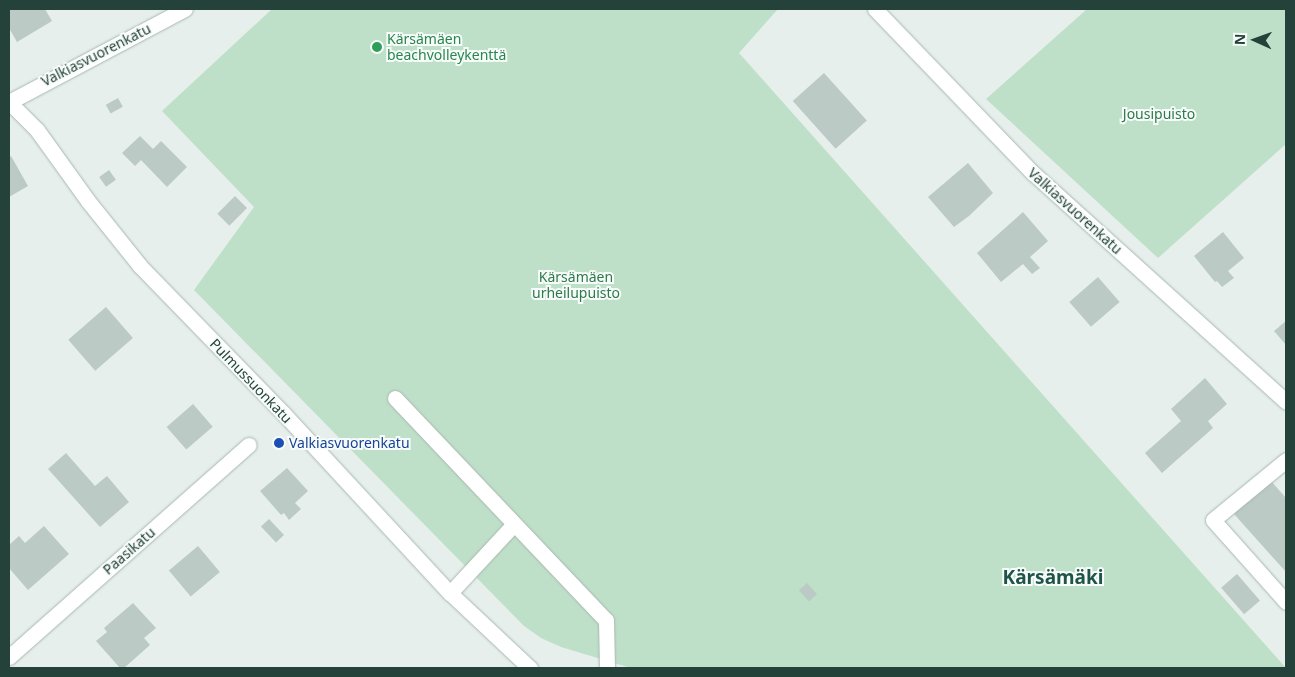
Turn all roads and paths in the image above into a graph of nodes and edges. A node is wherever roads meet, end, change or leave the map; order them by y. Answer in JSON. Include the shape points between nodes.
{"nodes":[{"id":1,"x":185,"y":9,"type":"edge"},
{"id":2,"x":874,"y":9,"type":"edge"},
{"id":3,"x":9,"y":102,"type":"edge"},
{"id":4,"x":395,"y":398,"type":"dead end"},
{"id":5,"x":1286,"y":402,"type":"edge"},
{"id":6,"x":249,"y":445,"type":"dead end"},
{"id":7,"x":1286,"y":460,"type":"edge"},
{"id":8,"x":514,"y":524,"type":"junction"},
{"id":9,"x":450,"y":593,"type":"junction"},
{"id":10,"x":1286,"y":602,"type":"edge"},
{"id":11,"x":9,"y":657,"type":"edge"},
{"id":12,"x":530,"y":668,"type":"edge"},
{"id":13,"x":607,"y":668,"type":"edge"}],
"edges":[{"from":1,"to":3,"type":"street","name":"Valkiasvuorenkatu"},
{"from":2,"to":5,"type":"street","name":"Valkiasvuorenkatu","via":[[1033,173]]},
{"from":3,"to":9,"type":"street","name":"Pulmussuonkatu","via":[[37,130],[88,202],[140,266],[284,414]]},
{"from":4,"to":8,"type":"street"},
{"from":6,"to":11,"type":"street","name":"Paasikatu"},
{"from":7,"to":10,"type":"street","via":[[1213,520]]},
{"from":8,"to":9,"type":"street"},
{"from":8,"to":13,"type":"street","via":[[606,620]]},
{"from":9,"to":12,"type":"street","name":"Pulmussuonkatu"}]}
